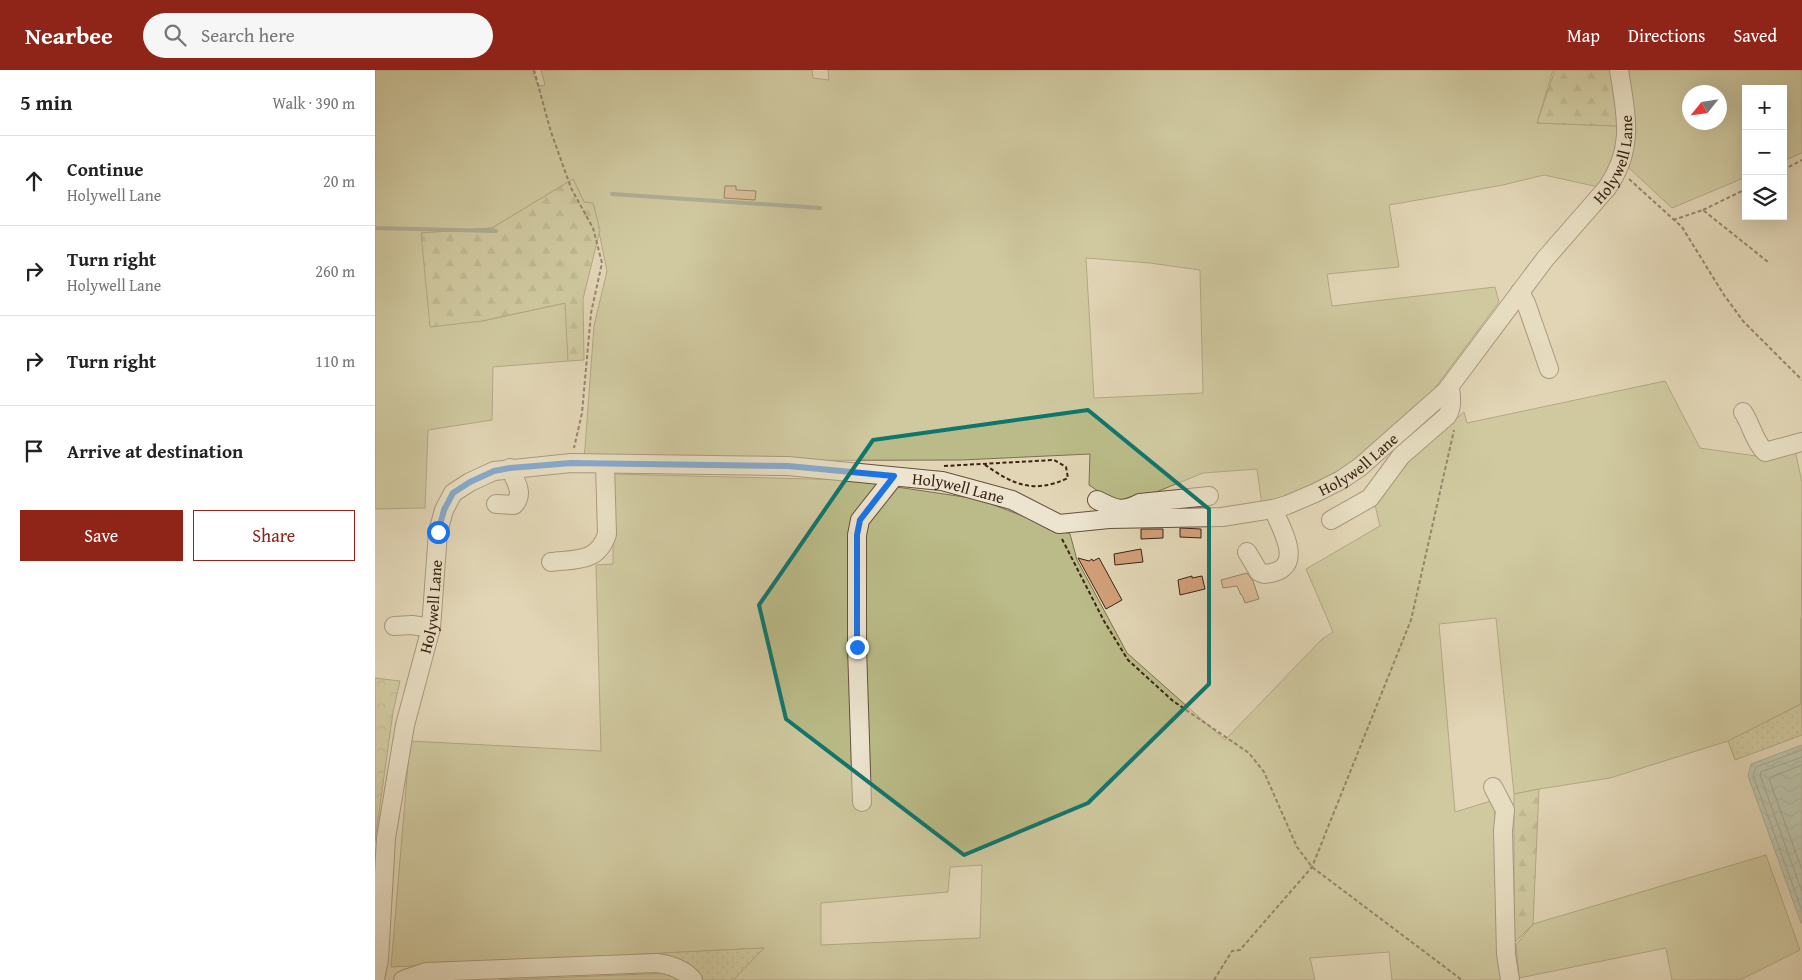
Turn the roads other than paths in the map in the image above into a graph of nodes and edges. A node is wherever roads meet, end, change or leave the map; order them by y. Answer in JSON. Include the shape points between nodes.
{"nodes":[{"id":1,"x":1619,"y":70,"type":"edge"},
{"id":2,"x":1520,"y":292,"type":"junction"},
{"id":3,"x":1549,"y":369,"type":"dead end"},
{"id":4,"x":1449,"y":387,"type":"junction"},
{"id":5,"x":1743,"y":412,"type":"dead end"},
{"id":6,"x":1802,"y":442,"type":"edge"},
{"id":7,"x":605,"y":464,"type":"junction"},
{"id":8,"x":510,"y":468,"type":"junction"},
{"id":9,"x":894,"y":476,"type":"junction"},
{"id":10,"x":1209,"y":496,"type":"dead end"},
{"id":11,"x":1097,"y":500,"type":"dead end"},
{"id":12,"x":496,"y":504,"type":"dead end"},
{"id":13,"x":1273,"y":509,"type":"junction"},
{"id":14,"x":1136,"y":514,"type":"junction"},
{"id":15,"x":1331,"y":520,"type":"dead end"},
{"id":16,"x":1247,"y":552,"type":"dead end"},
{"id":17,"x":551,"y":562,"type":"dead end"},
{"id":18,"x":394,"y":626,"type":"dead end"},
{"id":19,"x":431,"y":628,"type":"junction"},
{"id":20,"x":1493,"y":787,"type":"dead end"},
{"id":21,"x":863,"y":802,"type":"dead end"},
{"id":22,"x":375,"y":979,"type":"edge"},
{"id":23,"x":403,"y":980,"type":"edge"},
{"id":24,"x":693,"y":980,"type":"edge"},
{"id":25,"x":1510,"y":980,"type":"edge"}],
"edges":[{"from":1,"to":2,"type":"street","name":"Holywell Lane","via":[[1626,112],[1622,162],[1607,188]]},
{"from":2,"to":3,"type":"street"},
{"from":2,"to":4,"type":"street","name":"Holywell Lane"},
{"from":4,"to":13,"type":"street","name":"Holywell Lane","via":[[1360,468],[1315,493]]},
{"from":4,"to":15,"type":"street","via":[[1452,402],[1447,416],[1401,456],[1371,498]]},
{"from":5,"to":6,"type":"street","via":[[1765,452]]},
{"from":7,"to":8,"type":"street","name":"Holywell Lane"},
{"from":7,"to":9,"type":"street","name":"Holywell Lane","via":[[788,466]]},
{"from":7,"to":17,"type":"street","via":[[607,534],[603,545],[592,556]]},
{"from":8,"to":12,"type":"street","via":[[520,498],[514,505]]},
{"from":8,"to":19,"type":"street","name":"Holywell Lane","via":[[470,482],[453,493],[444,510],[438,532]]},
{"from":9,"to":14,"type":"street","name":"Holywell Lane","via":[[942,481],[1012,500],[1059,524]]},
{"from":9,"to":21,"type":"street","via":[[860,520],[857,535],[857,647]]},
{"from":10,"to":14,"type":"street","via":[[1140,503]]},
{"from":11,"to":14,"type":"street"},
{"from":13,"to":14,"type":"street","name":"Holywell Lane","via":[[1222,517]]},
{"from":13,"to":16,"type":"street","via":[[1289,546],[1290,555],[1284,568],[1264,574],[1259,572]]},
{"from":18,"to":19,"type":"street"},
{"from":19,"to":22,"type":"street","name":"Holywell Lane","via":[[405,726],[386,838],[379,960]]},
{"from":20,"to":25,"type":"street","via":[[1505,810],[1506,954]]},
{"from":23,"to":24,"type":"street","via":[[426,972],[657,962],[677,968]]}]}
